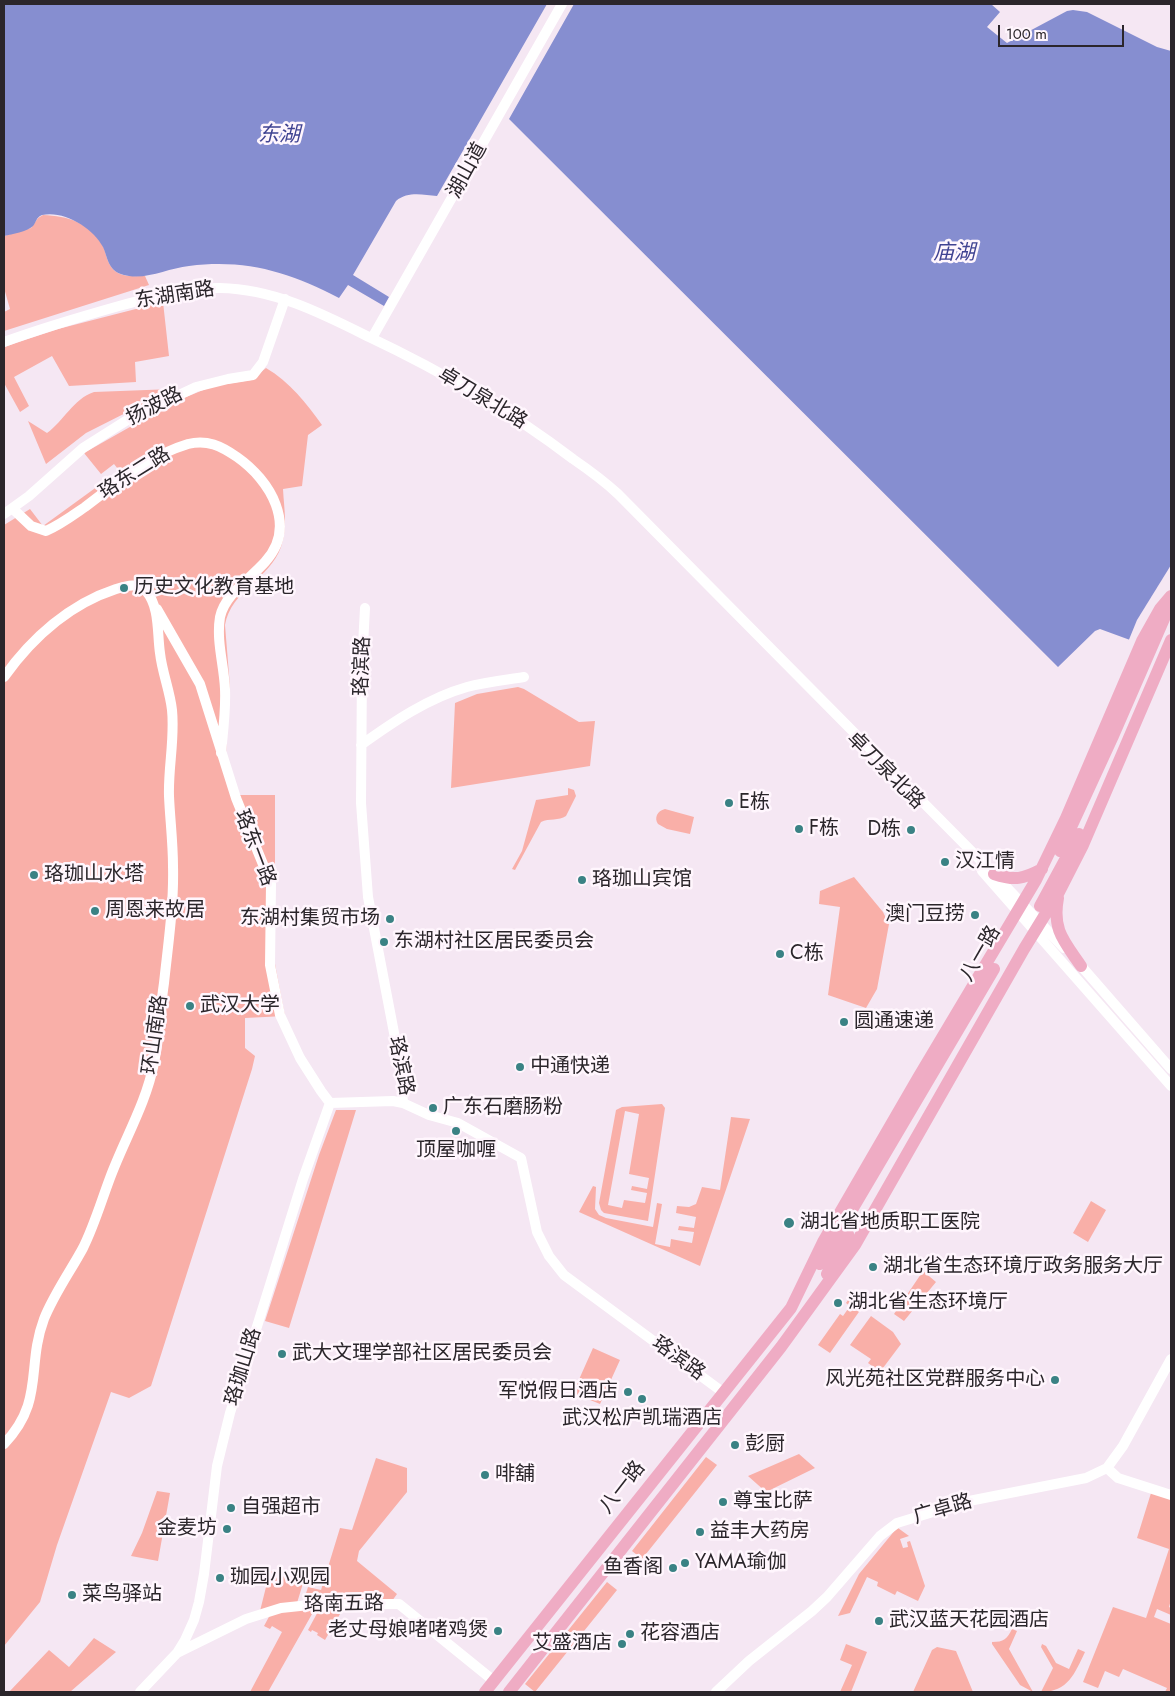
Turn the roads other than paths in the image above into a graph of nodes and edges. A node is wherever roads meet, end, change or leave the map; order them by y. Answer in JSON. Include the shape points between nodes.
{"nodes":[{"id":1,"x":562,"y":4,"type":"edge"},
{"id":2,"x":285,"y":299,"type":"junction"},
{"id":3,"x":372,"y":338,"type":"junction"},
{"id":4,"x":4,"y":342,"type":"edge"},
{"id":5,"x":586,"y":468,"type":"junction"},
{"id":6,"x":13,"y":508,"type":"junction"},
{"id":7,"x":4,"y":514,"type":"edge"},
{"id":8,"x":1171,"y":596,"type":"edge"},
{"id":9,"x":152,"y":602,"type":"junction"},
{"id":10,"x":1171,"y":602,"type":"edge"},
{"id":11,"x":365,"y":608,"type":"dead end"},
{"id":12,"x":1171,"y":622,"type":"edge"},
{"id":13,"x":1171,"y":640,"type":"edge"},
{"id":14,"x":4,"y":677,"type":"edge"},
{"id":15,"x":524,"y":677,"type":"dead end"},
{"id":16,"x":361,"y":745,"type":"junction"},
{"id":17,"x":221,"y":753,"type":"junction"},
{"id":18,"x":1045,"y":864,"type":"junction"},
{"id":19,"x":994,"y":874,"type":"junction"},
{"id":20,"x":1059,"y":892,"type":"junction"},
{"id":21,"x":1021,"y":909,"type":"junction"},
{"id":22,"x":1037,"y":926,"type":"junction"},
{"id":23,"x":1081,"y":966,"type":"junction"},
{"id":24,"x":936,"y":1048,"type":"junction"},
{"id":25,"x":960,"y":1062,"type":"junction"},
{"id":26,"x":1171,"y":1069,"type":"edge"},
{"id":27,"x":1171,"y":1086,"type":"edge"},
{"id":28,"x":330,"y":1103,"type":"junction"},
{"id":29,"x":403,"y":1103,"type":"junction"},
{"id":30,"x":847,"y":1227,"type":"junction"},
{"id":31,"x":791,"y":1308,"type":"junction"},
{"id":32,"x":807,"y":1311,"type":"junction"},
{"id":33,"x":1171,"y":1359,"type":"edge"},
{"id":34,"x":724,"y":1393,"type":"junction"},
{"id":35,"x":4,"y":1444,"type":"edge"},
{"id":36,"x":1107,"y":1468,"type":"junction"},
{"id":37,"x":1171,"y":1495,"type":"edge"},
{"id":38,"x":177,"y":1653,"type":"junction"},
{"id":39,"x":494,"y":1681,"type":"junction"},
{"id":40,"x":140,"y":1692,"type":"edge"},
{"id":41,"x":485,"y":1692,"type":"edge"},
{"id":42,"x":509,"y":1692,"type":"edge"},
{"id":43,"x":716,"y":1692,"type":"edge"}],
"edges":[{"from":1,"to":3,"type":"street","name":"湖山道"},
{"from":2,"to":3,"type":"street","name":"东湖南路"},
{"from":2,"to":4,"type":"street","name":"东湖南路","via":[[218,288],[174,292],[56,324]]},
{"from":2,"to":6,"type":"street","name":"扬波路","via":[[263,362],[253,376],[196,387],[132,418],[83,448]]},
{"from":3,"to":5,"type":"street","name":"卓刀泉北路","via":[[497,407]]},
{"from":5,"to":19,"type":"street","name":"卓刀泉北路","via":[[644,518]]},
{"from":5,"to":21,"type":"street","name":"卓刀泉北路"},
{"from":6,"to":7,"type":"street","name":"扬波路"},
{"from":6,"to":17,"type":"street","name":"珞东二路","via":[[31,526],[46,531],[147,462],[176,448],[199,442],[224,448],[259,476],[274,499],[279,534],[271,555],[230,597],[221,614],[219,638],[225,689]]},
{"from":8,"to":18,"type":"main road","name":"八一路","via":[[1142,641]]},
{"from":9,"to":14,"type":"street","via":[[141,587],[133,585],[82,604],[41,635]]},
{"from":9,"to":17,"type":"street","name":"珞东一路","via":[[200,684]]},
{"from":9,"to":35,"type":"street","name":"环山南路","via":[[173,730],[169,796],[173,866],[169,935],[154,1062],[145,1096],[109,1179],[95,1223],[44,1321],[37,1344],[31,1396],[24,1417]]},
{"from":10,"to":30,"type":"main road","name":"八一路","via":[[1071,830],[1040,890]]},
{"from":11,"to":16,"type":"street","name":"珞滨路"},
{"from":12,"to":30,"type":"main road","name":"八一路","via":[[1069,855]]},
{"from":13,"to":20,"type":"main road","name":"八一路","via":[[1083,845]]},
{"from":15,"to":16,"type":"street","via":[[464,688],[411,712]]},
{"from":16,"to":29,"type":"street","name":"珞滨路","via":[[361,803],[368,897],[400,1064]]},
{"from":17,"to":28,"type":"street","name":"珞东一路","via":[[271,884],[270,965],[280,1015],[300,1058]]},
{"from":18,"to":19,"type":"main road","via":[[1016,879]]},
{"from":18,"to":21,"type":"main road","name":"八一路"},
{"from":19,"to":21,"type":"street","name":"卓刀泉北路"},
{"from":20,"to":22,"type":"main road","name":"八一路"},
{"from":20,"to":23,"type":"main road","via":[[1057,926]]},
{"from":21,"to":22,"type":"street","name":"卓刀泉北路"},
{"from":21,"to":24,"type":"main road","name":"八一路"},
{"from":22,"to":23,"type":"street","name":"卓刀泉北路"},
{"from":22,"to":25,"type":"main road","name":"八一路"},
{"from":22,"to":27,"type":"street","name":"卓刀泉北路"},
{"from":23,"to":26,"type":"street","name":"卓刀泉北路"},
{"from":24,"to":25,"type":"main road"},
{"from":24,"to":31,"type":"main road","name":"八一路","via":[[823,1242]]},
{"from":25,"to":32,"type":"main road","name":"八一路","via":[[855,1245]]},
{"from":28,"to":29,"type":"street"},
{"from":28,"to":38,"type":"street","name":"珞珈山路","via":[[308,1163],[230,1413],[213,1490],[199,1602]]},
{"from":29,"to":34,"type":"street","name":"珞滨路","via":[[428,1115],[458,1123],[521,1158],[539,1240],[559,1270]]},
{"from":30,"to":31,"type":"main road","name":"八一路"},
{"from":30,"to":32,"type":"main road","name":"八一路"},
{"from":31,"to":34,"type":"main road","name":"八一路"},
{"from":32,"to":42,"type":"main road","name":"八一路"},
{"from":33,"to":36,"type":"street","name":"广卓路","via":[[1123,1446]]},
{"from":34,"to":39,"type":"main road","name":"八一路"},
{"from":36,"to":37,"type":"street","via":[[1118,1478]]},
{"from":36,"to":43,"type":"street","name":"广卓路","via":[[1086,1478],[969,1501],[897,1523],[880,1536],[827,1597]]},
{"from":38,"to":39,"type":"street","name":"珞南五路","via":[[246,1619],[281,1608],[399,1604]]},
{"from":38,"to":40,"type":"street","name":"珞珈山路"},
{"from":39,"to":41,"type":"main road","name":"八一路"}]}
